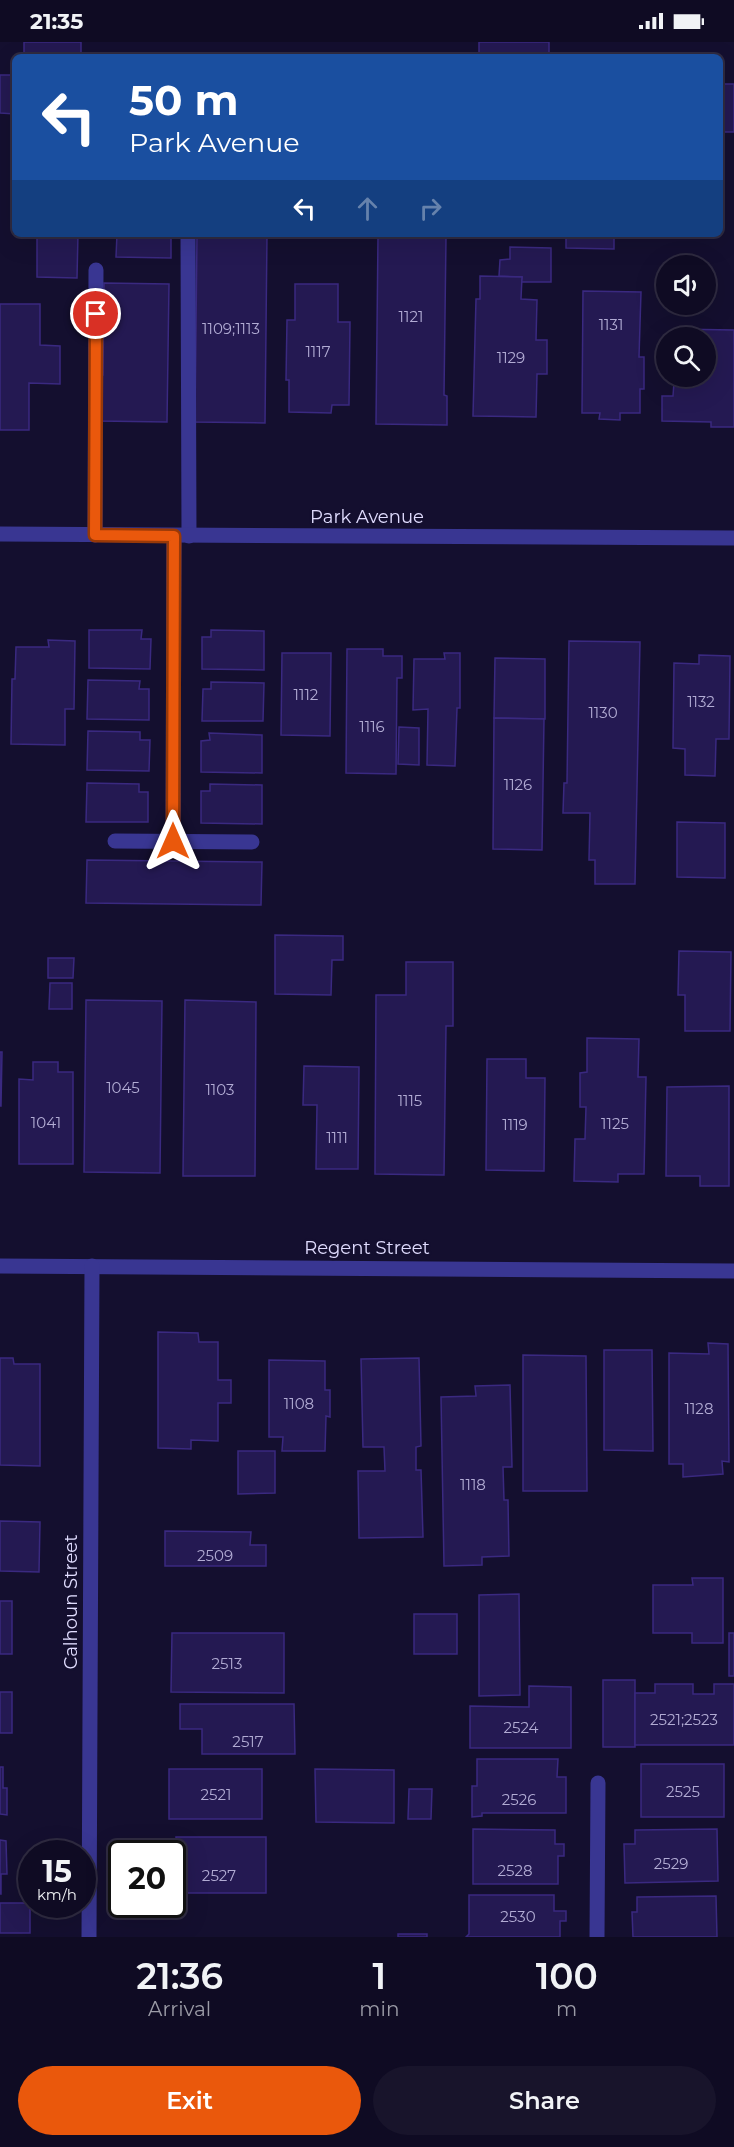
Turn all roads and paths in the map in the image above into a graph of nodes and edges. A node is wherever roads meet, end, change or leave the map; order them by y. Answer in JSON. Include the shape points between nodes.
{"nodes":[{"id":1,"x":188,"y":237,"type":"edge"},
{"id":2,"x":96,"y":270,"type":"dead end"},
{"id":3,"x":0,"y":534,"type":"edge"},
{"id":4,"x":95,"y":535,"type":"junction"},
{"id":5,"x":182,"y":536,"type":"junction"},
{"id":6,"x":734,"y":538,"type":"edge"},
{"id":7,"x":115,"y":841,"type":"dead end"},
{"id":8,"x":173,"y":841,"type":"junction"},
{"id":9,"x":252,"y":842,"type":"dead end"},
{"id":10,"x":0,"y":1266,"type":"edge"},
{"id":11,"x":92,"y":1266,"type":"junction"},
{"id":12,"x":734,"y":1271,"type":"edge"},
{"id":13,"x":598,"y":1783,"type":"dead end"},
{"id":14,"x":89,"y":1937,"type":"edge"},
{"id":15,"x":597,"y":1937,"type":"edge"}],
"edges":[{"from":1,"to":5,"type":"street"},
{"from":2,"to":4,"type":"street"},
{"from":3,"to":4,"type":"street","name":"Park Avenue"},
{"from":4,"to":5,"type":"street","name":"Park Avenue"},
{"from":5,"to":6,"type":"street","name":"Park Avenue"},
{"from":5,"to":8,"type":"street"},
{"from":7,"to":8,"type":"street"},
{"from":8,"to":9,"type":"street"},
{"from":10,"to":11,"type":"street","name":"Regent Street"},
{"from":11,"to":12,"type":"street","name":"Regent Street"},
{"from":11,"to":14,"type":"street","name":"Calhoun Street"},
{"from":13,"to":15,"type":"street"}]}
